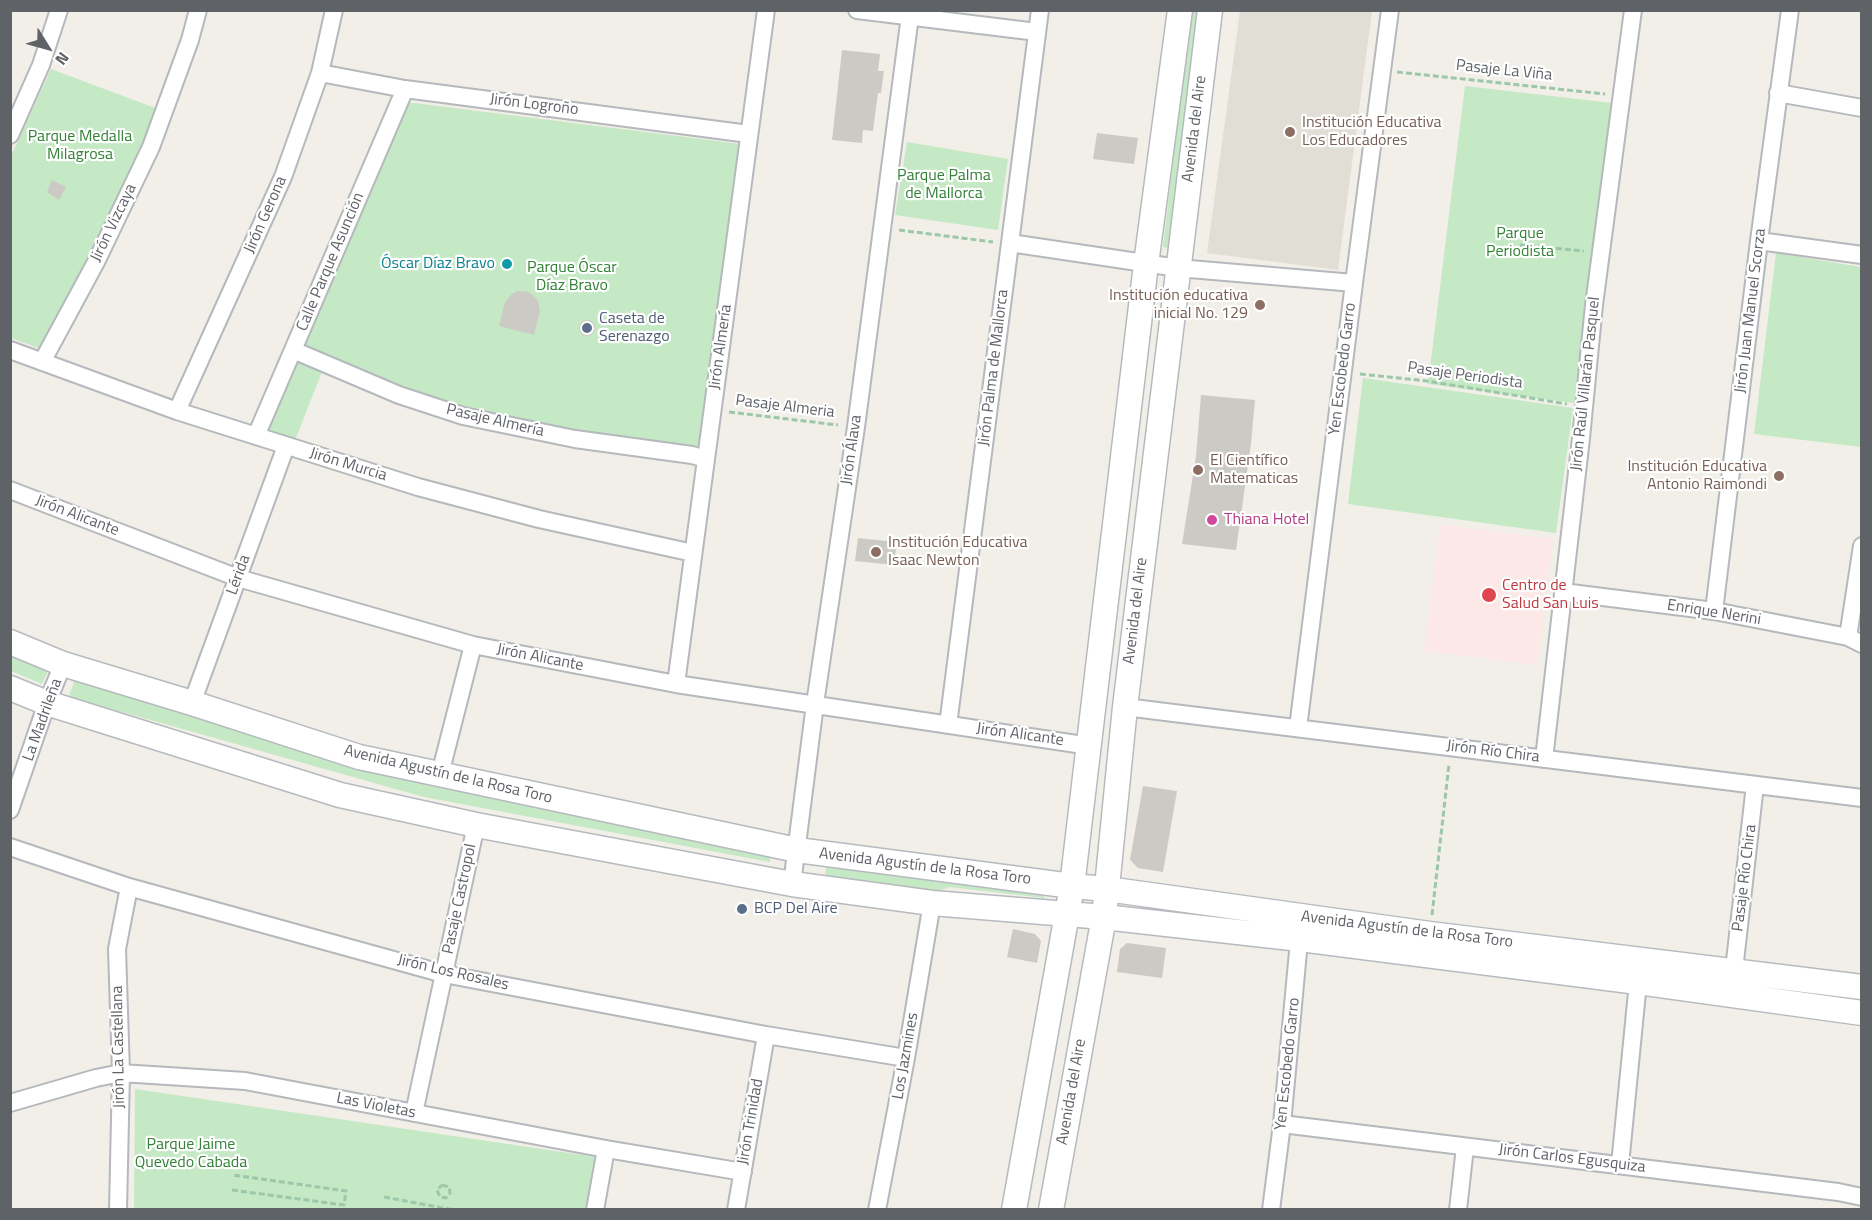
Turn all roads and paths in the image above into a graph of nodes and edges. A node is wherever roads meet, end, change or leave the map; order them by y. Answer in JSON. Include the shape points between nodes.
{"nodes":[{"id":1,"x":59,"y":10,"type":"edge"},
{"id":2,"x":198,"y":10,"type":"edge"},
{"id":3,"x":334,"y":10,"type":"edge"},
{"id":4,"x":766,"y":10,"type":"edge"},
{"id":5,"x":857,"y":10,"type":"edge"},
{"id":6,"x":1040,"y":10,"type":"edge"},
{"id":7,"x":1180,"y":10,"type":"edge"},
{"id":8,"x":1210,"y":10,"type":"edge"},
{"id":9,"x":1390,"y":10,"type":"edge"},
{"id":10,"x":1633,"y":10,"type":"edge"},
{"id":11,"x":1790,"y":10,"type":"edge"},
{"id":12,"x":910,"y":16,"type":"junction"},
{"id":13,"x":1037,"y":32,"type":"junction"},
{"id":14,"x":1383,"y":70,"type":"junction"},
{"id":15,"x":320,"y":73,"type":"junction"},
{"id":16,"x":405,"y":89,"type":"junction"},
{"id":17,"x":1778,"y":93,"type":"junction"},
{"id":18,"x":1622,"y":96,"type":"junction"},
{"id":19,"x":1862,"y":108,"type":"edge"},
{"id":20,"x":749,"y":134,"type":"junction"},
{"id":21,"x":10,"y":135,"type":"edge"},
{"id":22,"x":883,"y":228,"type":"junction"},
{"id":23,"x":1759,"y":241,"type":"junction"},
{"id":24,"x":1010,"y":243,"type":"junction"},
{"id":25,"x":1520,"y":244,"type":"dead end"},
{"id":26,"x":1601,"y":252,"type":"junction"},
{"id":27,"x":1862,"y":255,"type":"edge"},
{"id":28,"x":1146,"y":264,"type":"junction"},
{"id":29,"x":1178,"y":268,"type":"junction"},
{"id":30,"x":1354,"y":283,"type":"junction"},
{"id":31,"x":10,"y":350,"type":"edge"},
{"id":32,"x":293,"y":350,"type":"junction"},
{"id":33,"x":42,"y":362,"type":"junction"},
{"id":34,"x":1342,"y":372,"type":"junction"},
{"id":35,"x":1584,"y":407,"type":"junction"},
{"id":36,"x":712,"y":410,"type":"junction"},
{"id":37,"x":177,"y":411,"type":"junction"},
{"id":38,"x":856,"y":427,"type":"junction"},
{"id":39,"x":256,"y":436,"type":"junction"},
{"id":40,"x":286,"y":446,"type":"junction"},
{"id":41,"x":706,"y":459,"type":"junction"},
{"id":42,"x":10,"y":490,"type":"edge"},
{"id":43,"x":1862,"y":546,"type":"edge"},
{"id":44,"x":693,"y":553,"type":"junction"},
{"id":45,"x":238,"y":578,"type":"junction"},
{"id":46,"x":1563,"y":592,"type":"junction"},
{"id":47,"x":1714,"y":611,"type":"junction"},
{"id":48,"x":1855,"y":640,"type":"edge"},
{"id":49,"x":10,"y":642,"type":"edge"},
{"id":50,"x":473,"y":645,"type":"junction"},
{"id":51,"x":63,"y":664,"type":"junction"},
{"id":52,"x":676,"y":684,"type":"junction"},
{"id":53,"x":10,"y":688,"type":"edge"},
{"id":54,"x":47,"y":703,"type":"junction"},
{"id":55,"x":192,"y":703,"type":"junction"},
{"id":56,"x":814,"y":704,"type":"junction"},
{"id":57,"x":1125,"y":707,"type":"junction"},
{"id":58,"x":948,"y":725,"type":"junction"},
{"id":59,"x":1298,"y":728,"type":"junction"},
{"id":60,"x":1090,"y":746,"type":"junction"},
{"id":61,"x":1451,"y":747,"type":"junction"},
{"id":62,"x":1544,"y":759,"type":"junction"},
{"id":63,"x":440,"y":774,"type":"junction"},
{"id":64,"x":1755,"y":785,"type":"junction"},
{"id":65,"x":1862,"y":798,"type":"edge"},
{"id":66,"x":10,"y":810,"type":"edge"},
{"id":67,"x":476,"y":825,"type":"junction"},
{"id":68,"x":10,"y":847,"type":"edge"},
{"id":69,"x":797,"y":850,"type":"junction"},
{"id":70,"x":1073,"y":875,"type":"junction"},
{"id":71,"x":792,"y":884,"type":"junction"},
{"id":72,"x":129,"y":887,"type":"junction"},
{"id":73,"x":1107,"y":889,"type":"junction"},
{"id":74,"x":932,"y":903,"type":"junction"},
{"id":75,"x":1067,"y":914,"type":"junction"},
{"id":76,"x":1104,"y":917,"type":"junction"},
{"id":77,"x":1300,"y":928,"type":"junction"},
{"id":78,"x":1430,"y":934,"type":"junction"},
{"id":79,"x":1734,"y":970,"type":"junction"},
{"id":80,"x":444,"y":974,"type":"junction"},
{"id":81,"x":1638,"y":982,"type":"junction"},
{"id":82,"x":1862,"y":987,"type":"edge"},
{"id":83,"x":1862,"y":1013,"type":"edge"},
{"id":84,"x":766,"y":1035,"type":"junction"},
{"id":85,"x":906,"y":1058,"type":"junction"},
{"id":86,"x":121,"y":1073,"type":"junction"},
{"id":87,"x":10,"y":1103,"type":"edge"},
{"id":88,"x":414,"y":1113,"type":"junction"},
{"id":89,"x":1282,"y":1124,"type":"junction"},
{"id":90,"x":1465,"y":1147,"type":"junction"},
{"id":91,"x":606,"y":1149,"type":"junction"},
{"id":92,"x":1620,"y":1165,"type":"junction"},
{"id":93,"x":742,"y":1172,"type":"junction"},
{"id":94,"x":233,"y":1175,"type":"dead end"},
{"id":95,"x":448,"y":1187,"type":"joint"},
{"id":96,"x":232,"y":1190,"type":"dead end"},
{"id":97,"x":384,"y":1197,"type":"dead end"},
{"id":98,"x":1862,"y":1197,"type":"edge"},
{"id":99,"x":118,"y":1209,"type":"edge"},
{"id":100,"x":454,"y":1209,"type":"edge"},
{"id":101,"x":595,"y":1209,"type":"edge"},
{"id":102,"x":736,"y":1209,"type":"edge"},
{"id":103,"x":877,"y":1209,"type":"edge"},
{"id":104,"x":1014,"y":1209,"type":"edge"},
{"id":105,"x":1051,"y":1209,"type":"edge"},
{"id":106,"x":1270,"y":1209,"type":"edge"},
{"id":107,"x":1458,"y":1209,"type":"edge"}],
"edges":[{"from":1,"to":21,"type":"street","via":[[41,65]]},
{"from":2,"to":33,"type":"street","name":"Jirón Vizcaya","via":[[151,147]]},
{"from":3,"to":15,"type":"street","name":"Jirón Gerona"},
{"from":4,"to":20,"type":"street","name":"Jirón Almería"},
{"from":5,"to":12,"type":"street"},
{"from":6,"to":13,"type":"street","name":"Jirón Palma de Mallorca"},
{"from":7,"to":28,"type":"street","name":"Avenida del Aire"},
{"from":8,"to":29,"type":"street","name":"Avenida del Aire"},
{"from":9,"to":14,"type":"street","name":"Yen Escobedo Garro"},
{"from":10,"to":18,"type":"street","name":"Jirón Raúl Villarán Pasquel"},
{"from":11,"to":17,"type":"street","name":"Jirón Juan Manuel Scorza"},
{"from":12,"to":13,"type":"street"},
{"from":12,"to":22,"type":"street","name":"Jirón Álava"},
{"from":13,"to":24,"type":"street","name":"Jirón Palma de Mallorca"},
{"from":14,"to":18,"type":"path","name":"Pasaje La Viña"},
{"from":14,"to":30,"type":"street","name":"Yen Escobedo Garro"},
{"from":15,"to":16,"type":"street","name":"Jirón Logroño"},
{"from":15,"to":37,"type":"street","name":"Jirón Gerona","via":[[283,177]]},
{"from":16,"to":20,"type":"street","name":"Jirón Logroño"},
{"from":16,"to":32,"type":"street","name":"Calle Parque Asunción"},
{"from":17,"to":19,"type":"street"},
{"from":17,"to":23,"type":"street","name":"Jirón Juan Manuel Scorza"},
{"from":18,"to":26,"type":"street","name":"Jirón Raúl Villarán Pasquel"},
{"from":20,"to":36,"type":"street","name":"Jirón Almería"},
{"from":22,"to":24,"type":"path"},
{"from":22,"to":38,"type":"street","name":"Jirón Álava"},
{"from":23,"to":27,"type":"street"},
{"from":23,"to":47,"type":"street","name":"Jirón Juan Manuel Scorza"},
{"from":24,"to":28,"type":"street"},
{"from":24,"to":58,"type":"street","name":"Jirón Palma de Mallorca"},
{"from":25,"to":26,"type":"path"},
{"from":26,"to":35,"type":"street","name":"Jirón Raúl Villarán Pasquel"},
{"from":28,"to":29,"type":"street"},
{"from":28,"to":60,"type":"street","name":"Avenida del Aire"},
{"from":29,"to":30,"type":"street"},
{"from":29,"to":57,"type":"street","name":"Avenida del Aire"},
{"from":30,"to":34,"type":"street","name":"Yen Escobedo Garro"},
{"from":31,"to":33,"type":"street","name":"Jirón Murcia"},
{"from":32,"to":39,"type":"street","name":"Calle Parque Asunción"},
{"from":32,"to":41,"type":"street","name":"Pasaje Almería","via":[[399,395],[463,416],[575,439]]},
{"from":33,"to":37,"type":"street","name":"Jirón Murcia"},
{"from":34,"to":35,"type":"path","name":"Pasaje Periodista","via":[[1427,381]]},
{"from":34,"to":59,"type":"street","name":"Yen Escobedo Garro"},
{"from":35,"to":46,"type":"street","name":"Jirón Raúl Villarán Pasquel"},
{"from":36,"to":38,"type":"path","name":"Pasaje Almeria"},
{"from":36,"to":41,"type":"street","name":"Jirón Almería"},
{"from":37,"to":39,"type":"street","name":"Jirón Murcia"},
{"from":38,"to":56,"type":"street","name":"Jirón Álava"},
{"from":39,"to":40,"type":"street","name":"Jirón Murcia"},
{"from":40,"to":44,"type":"street","name":"Jirón Murcia","via":[[528,516]]},
{"from":40,"to":45,"type":"street","name":"Lérida"},
{"from":41,"to":44,"type":"street","name":"Jirón Almería"},
{"from":42,"to":45,"type":"street","name":"Jirón Alicante"},
{"from":43,"to":48,"type":"street"},
{"from":44,"to":52,"type":"street","name":"Jirón Almería"},
{"from":45,"to":50,"type":"street","name":"Jirón Alicante"},
{"from":45,"to":55,"type":"street","name":"Lérida"},
{"from":46,"to":47,"type":"street","name":"Enrique Nerini"},
{"from":46,"to":62,"type":"street","name":"Jirón Raúl Villarán Pasquel"},
{"from":47,"to":48,"type":"street","name":"Enrique Nerini"},
{"from":49,"to":51,"type":"street","name":"Avenida Agustín de la Rosa Toro"},
{"from":50,"to":52,"type":"street","name":"Jirón Alicante"},
{"from":50,"to":63,"type":"street"},
{"from":51,"to":54,"type":"street","name":"La Madrileña"},
{"from":51,"to":55,"type":"street","name":"Avenida Agustín de la Rosa Toro"},
{"from":52,"to":56,"type":"street","name":"Jirón Alicante"},
{"from":53,"to":54,"type":"street","name":"Avenida Agustín de la Rosa Toro"},
{"from":54,"to":66,"type":"street","name":"La Madrileña"},
{"from":54,"to":67,"type":"street","name":"Avenida Agustín de la Rosa Toro","via":[[340,795]]},
{"from":55,"to":63,"type":"street","name":"Avenida Agustín de la Rosa Toro","via":[[359,757]]},
{"from":56,"to":58,"type":"street","name":"Jirón Alicante"},
{"from":56,"to":69,"type":"street","name":"Jirón Álava"},
{"from":57,"to":59,"type":"street","name":"Jirón Río Chira"},
{"from":57,"to":73,"type":"street","name":"Avenida del Aire"},
{"from":58,"to":60,"type":"street","name":"Jirón Alicante"},
{"from":59,"to":61,"type":"street","name":"Jirón Río Chira"},
{"from":60,"to":70,"type":"street","name":"Avenida del Aire"},
{"from":61,"to":62,"type":"street","name":"Jirón Río Chira"},
{"from":61,"to":78,"type":"path"},
{"from":62,"to":64,"type":"street","name":"Jirón Río Chira"},
{"from":63,"to":69,"type":"street","name":"Avenida Agustín de la Rosa Toro"},
{"from":64,"to":65,"type":"street","name":"Jirón Río Chira"},
{"from":64,"to":79,"type":"street","name":"Pasaje Río Chira"},
{"from":67,"to":71,"type":"street","name":"Avenida Agustín de la Rosa Toro"},
{"from":67,"to":80,"type":"street","name":"Pasaje Castropol"},
{"from":68,"to":72,"type":"street","name":"Jirón Los Rosales"},
{"from":69,"to":70,"type":"street","name":"Avenida Agustín de la Rosa Toro"},
{"from":69,"to":71,"type":"street","name":"Jirón Álava"},
{"from":70,"to":73,"type":"street","name":"Avenida Agustín de la Rosa Toro"},
{"from":70,"to":75,"type":"street","name":"Avenida del Aire"},
{"from":71,"to":74,"type":"street","name":"Avenida Agustín de la Rosa Toro"},
{"from":72,"to":80,"type":"street","name":"Jirón Los Rosales"},
{"from":72,"to":86,"type":"street","name":"Jirón La Castellana","via":[[117,949]]},
{"from":73,"to":76,"type":"street","name":"Avenida del Aire"},
{"from":73,"to":77,"type":"street","name":"Avenida Agustín de la Rosa Toro"},
{"from":74,"to":75,"type":"street","name":"Avenida Agustín de la Rosa Toro"},
{"from":74,"to":85,"type":"street","name":"Los Jazmines"},
{"from":75,"to":76,"type":"street","name":"Avenida Agustín de la Rosa Toro"},
{"from":75,"to":104,"type":"street","name":"Avenida del Aire"},
{"from":76,"to":77,"type":"street","name":"Avenida Agustín de la Rosa Toro"},
{"from":76,"to":105,"type":"street","name":"Avenida del Aire"},
{"from":77,"to":78,"type":"street","name":"Avenida Agustín de la Rosa Toro"},
{"from":77,"to":81,"type":"street","name":"Avenida Agustín de la Rosa Toro"},
{"from":77,"to":89,"type":"street","name":"Yen Escobedo Garro"},
{"from":78,"to":79,"type":"street","name":"Avenida Agustín de la Rosa Toro"},
{"from":79,"to":82,"type":"street","name":"Avenida Agustín de la Rosa Toro"},
{"from":80,"to":84,"type":"street","name":"Jirón Los Rosales"},
{"from":80,"to":88,"type":"street","name":"Pasaje Castropol"},
{"from":81,"to":83,"type":"street","name":"Avenida Agustín de la Rosa Toro"},
{"from":81,"to":92,"type":"street"},
{"from":84,"to":85,"type":"street","name":"Jirón Los Rosales"},
{"from":84,"to":93,"type":"street","name":"Jirón Trinidad"},
{"from":85,"to":103,"type":"street","name":"Los Jazmines"},
{"from":86,"to":87,"type":"street","name":"Las Violetas"},
{"from":86,"to":88,"type":"street","name":"Las Violetas","via":[[246,1081]]},
{"from":86,"to":99,"type":"street","name":"Jirón La Castellana"},
{"from":88,"to":91,"type":"street","name":"Las Violetas"},
{"from":89,"to":90,"type":"street","name":"Jirón Carlos Egusquiza"},
{"from":89,"to":106,"type":"street","name":"Yen Escobedo Garro"},
{"from":90,"to":92,"type":"street","name":"Jirón Carlos Egusquiza"},
{"from":90,"to":107,"type":"street"},
{"from":91,"to":93,"type":"street","name":"Las Violetas"},
{"from":91,"to":101,"type":"street"},
{"from":92,"to":98,"type":"street","name":"Jirón Carlos Egusquiza"},
{"from":93,"to":102,"type":"street","name":"Jirón Trinidad"},
{"from":94,"to":96,"type":"path","via":[[346,1191],[344,1204]]},
{"from":95,"to":95,"type":"path","via":[[442,1185],[437,1190],[440,1197],[446,1198],[450,1193]]},
{"from":97,"to":100,"type":"path"}]}
